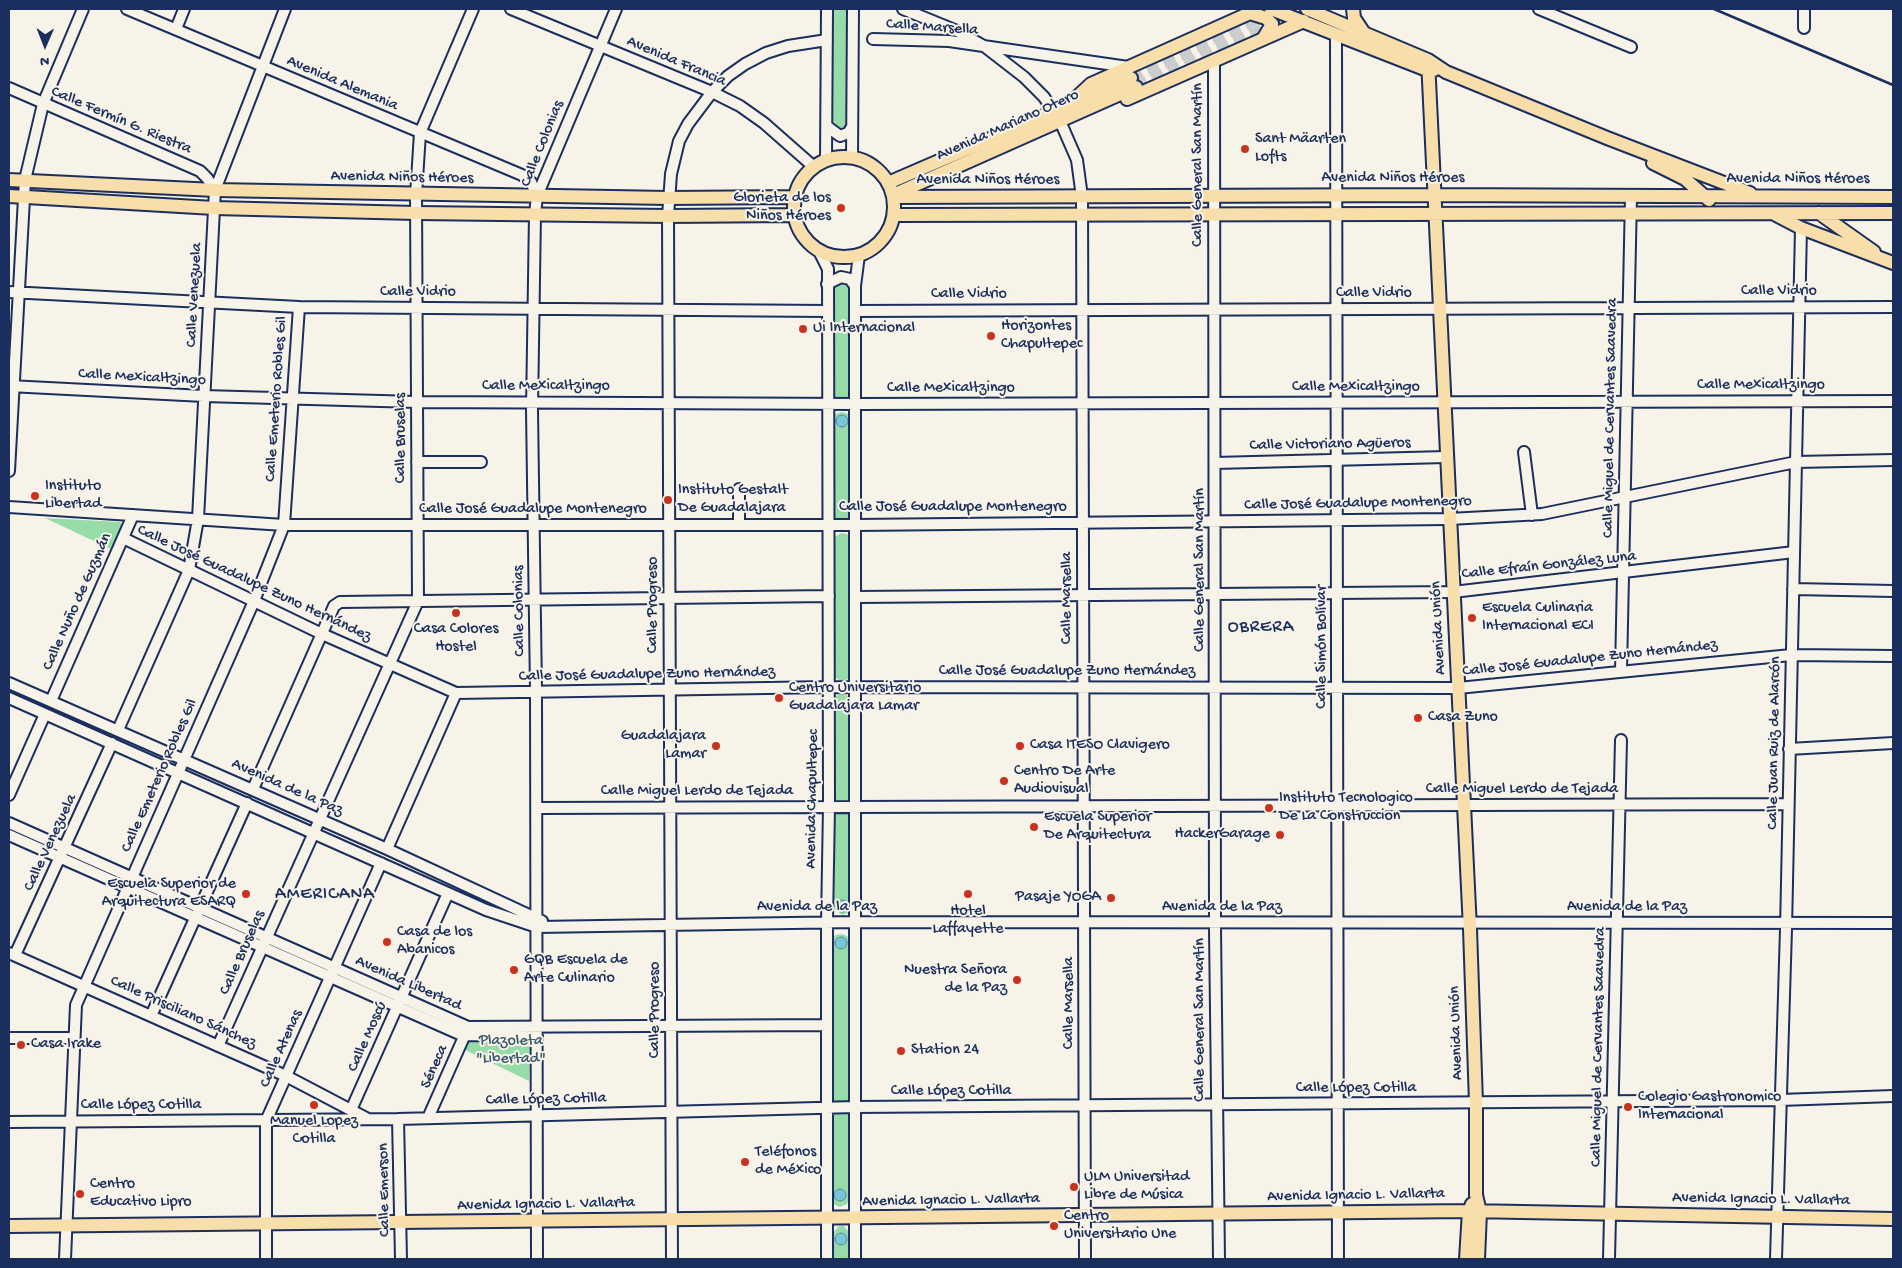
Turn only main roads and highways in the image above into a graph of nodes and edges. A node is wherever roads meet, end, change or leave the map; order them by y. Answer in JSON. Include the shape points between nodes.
{"nodes":[{"id":1,"x":1271,"y":9,"type":"edge"},
{"id":2,"x":1286,"y":9,"type":"edge"},
{"id":3,"x":1353,"y":9,"type":"edge"},
{"id":4,"x":1313,"y":13,"type":"edge"},
{"id":5,"x":1236,"y":14,"type":"edge"},
{"id":6,"x":1364,"y":33,"type":"junction"},
{"id":7,"x":1263,"y":40,"type":"junction"},
{"id":8,"x":1427,"y":65,"type":"junction"},
{"id":9,"x":1132,"y":77,"type":"junction"},
{"id":10,"x":1071,"y":110,"type":"junction"},
{"id":11,"x":1607,"y":138,"type":"junction"},
{"id":12,"x":9,"y":180,"type":"edge"},
{"id":13,"x":892,"y":192,"type":"junction"},
{"id":14,"x":1433,"y":195,"type":"junction"},
{"id":15,"x":9,"y":196,"type":"edge"},
{"id":16,"x":1706,"y":196,"type":"junction"},
{"id":17,"x":1757,"y":196,"type":"junction"},
{"id":18,"x":1799,"y":196,"type":"junction"},
{"id":19,"x":794,"y":197,"type":"junction"},
{"id":20,"x":1893,"y":197,"type":"edge"},
{"id":21,"x":1893,"y":212,"type":"edge"},
{"id":22,"x":1720,"y":213,"type":"junction"},
{"id":23,"x":1772,"y":213,"type":"junction"},
{"id":24,"x":1858,"y":213,"type":"junction"},
{"id":25,"x":894,"y":214,"type":"junction"},
{"id":26,"x":1820,"y":214,"type":"junction"},
{"id":27,"x":794,"y":215,"type":"junction"},
{"id":28,"x":1434,"y":215,"type":"junction"},
{"id":29,"x":1852,"y":236,"type":"junction"},
{"id":30,"x":1890,"y":262,"type":"edge"},
{"id":31,"x":1474,"y":1211,"type":"junction"},
{"id":32,"x":1893,"y":1219,"type":"edge"},
{"id":33,"x":9,"y":1226,"type":"edge"},
{"id":34,"x":1466,"y":1259,"type":"edge"},
{"id":35,"x":1478,"y":1259,"type":"edge"}],
"edges":[{"from":1,"to":4,"type":"main road"},
{"from":2,"to":4,"type":"main road"},
{"from":3,"to":6,"type":"main road","via":[[1354,18]]},
{"from":4,"to":6,"type":"main road"},
{"from":4,"to":7,"type":"main road"},
{"from":4,"to":8,"type":"main road","via":[[1336,35]]},
{"from":5,"to":7,"type":"main road","via":[[1253,13],[1270,21],[1272,27]]},
{"from":5,"to":9,"type":"main road"},
{"from":6,"to":8,"type":"main road"},
{"from":7,"to":10,"type":"main road","via":[[1103,110]]},
{"from":8,"to":11,"type":"main road"},
{"from":8,"to":14,"type":"main road","name":"Avenida Unión"},
{"from":9,"to":10,"type":"main road","name":"Avenida Mariano Otero"},
{"from":9,"to":10,"type":"main road","via":[[1091,84]]},
{"from":10,"to":13,"type":"main road","name":"Avenida Mariano Otero"},
{"from":11,"to":16,"type":"main road","via":[[1685,179]]},
{"from":11,"to":17,"type":"main road"},
{"from":12,"to":19,"type":"main road","name":"Avenida Niños Héroes","via":[[416,195]]},
{"from":13,"to":14,"type":"main road","name":"Avenida Niños Héroes","via":[[1082,197]]},
{"from":13,"to":19,"type":"main road","via":[[875,167],[852,158],[826,160],[814,167],[798,186]]},
{"from":13,"to":25,"type":"main road"},
{"from":14,"to":16,"type":"main road","name":"Avenida Niños Héroes"},
{"from":14,"to":28,"type":"main road","name":"Avenida Unión"},
{"from":15,"to":27,"type":"main road","via":[[214,208],[416,213]]},
{"from":16,"to":17,"type":"main road","name":"Avenida Niños Héroes"},
{"from":16,"to":22,"type":"main road"},
{"from":17,"to":18,"type":"main road","name":"Avenida Niños Héroes"},
{"from":18,"to":20,"type":"main road","name":"Avenida Niños Héroes"},
{"from":18,"to":26,"type":"main road"},
{"from":19,"to":27,"type":"main road"},
{"from":21,"to":24,"type":"main road","name":"Avenida Niños Héroes"},
{"from":22,"to":23,"type":"main road","name":"Avenida Niños Héroes"},
{"from":22,"to":28,"type":"main road","name":"Avenida Niños Héroes"},
{"from":23,"to":26,"type":"main road","name":"Avenida Niños Héroes"},
{"from":23,"to":30,"type":"main road","via":[[1801,228]]},
{"from":24,"to":26,"type":"main road","name":"Avenida Niños Héroes"},
{"from":24,"to":29,"type":"main road","via":[[1852,224]]},
{"from":25,"to":27,"type":"main road","via":[[890,228],[872,249],[859,255],[839,257],[820,251],[803,236]]},
{"from":25,"to":28,"type":"main road","name":"Avenida Niños Héroes"},
{"from":26,"to":29,"type":"main road"},
{"from":28,"to":31,"type":"main road","name":"Avenida Unión","via":[[1470,923],[1476,1103]]},
{"from":29,"to":30,"type":"main road"},
{"from":31,"to":32,"type":"main road","name":"Avenida Ignacio L. Vallarta"},
{"from":31,"to":33,"type":"main road","name":"Avenida Ignacio L. Vallarta"},
{"from":31,"to":34,"type":"main road"},
{"from":31,"to":35,"type":"main road"}]}
